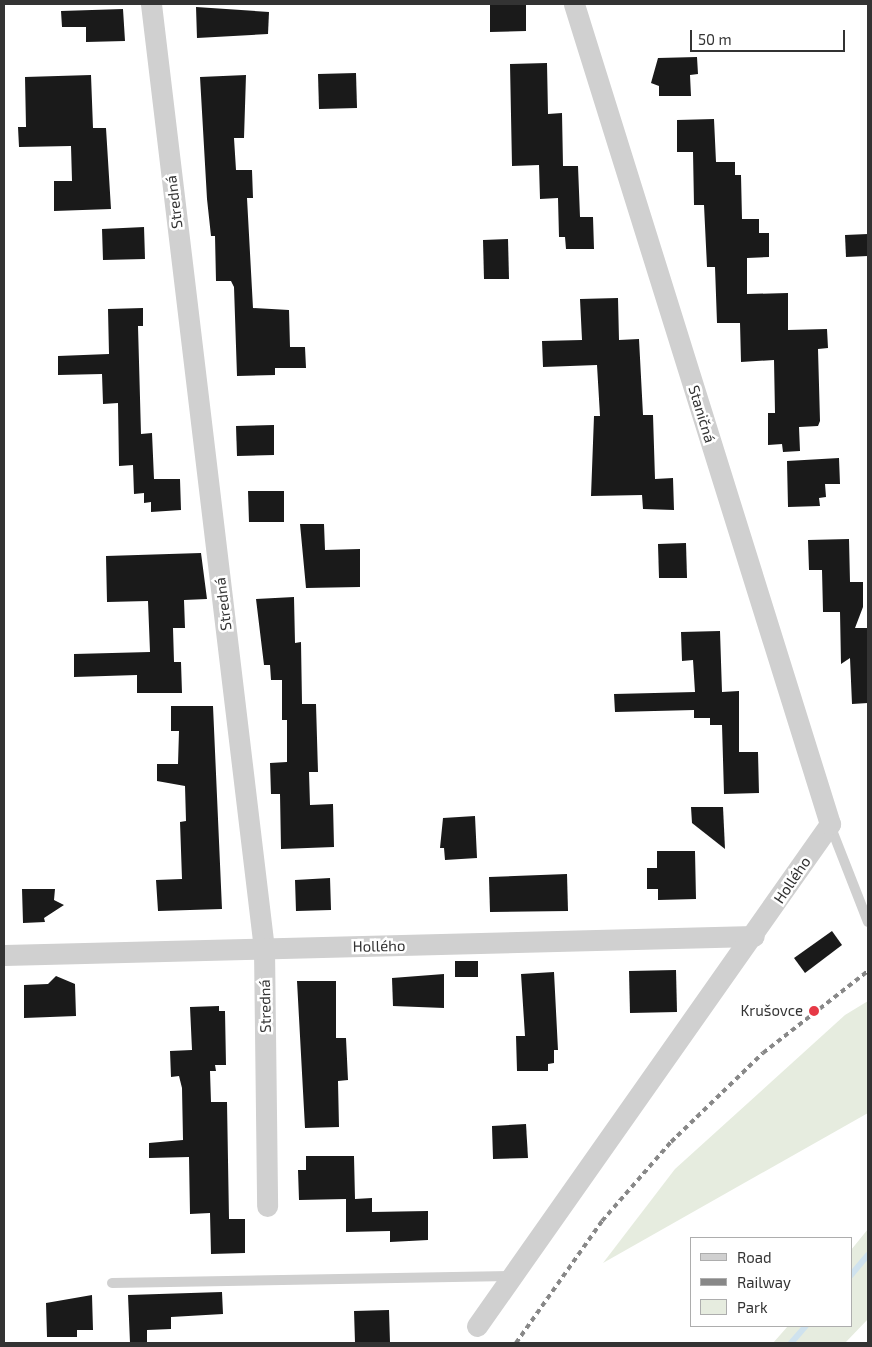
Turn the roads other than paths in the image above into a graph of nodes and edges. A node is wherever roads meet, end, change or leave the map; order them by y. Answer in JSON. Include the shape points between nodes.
{"nodes":[{"id":1,"x":151,"y":4,"type":"edge"},
{"id":2,"x":574,"y":4,"type":"edge"},
{"id":3,"x":830,"y":824,"type":"junction"},
{"id":4,"x":868,"y":922,"type":"edge"},
{"id":5,"x":754,"y":936,"type":"junction"},
{"id":6,"x":264,"y":948,"type":"junction"},
{"id":7,"x":4,"y":955,"type":"edge"},
{"id":8,"x":267,"y":1206,"type":"dead end"},
{"id":9,"x":510,"y":1276,"type":"junction"},
{"id":10,"x":112,"y":1283,"type":"dead end"},
{"id":11,"x":477,"y":1326,"type":"dead end"}],
"edges":[{"from":1,"to":6,"type":"street","name":"Stredná"},
{"from":2,"to":3,"type":"street","name":"Staničná"},
{"from":3,"to":4,"type":"lane"},
{"from":3,"to":5,"type":"street","name":"Hollého"},
{"from":5,"to":6,"type":"street","name":"Hollého"},
{"from":5,"to":9,"type":"street","name":"Hollého"},
{"from":6,"to":7,"type":"street","name":"Hollého"},
{"from":6,"to":8,"type":"street","name":"Stredná"},
{"from":9,"to":10,"type":"lane"},
{"from":9,"to":11,"type":"street","name":"Hollého"}]}
